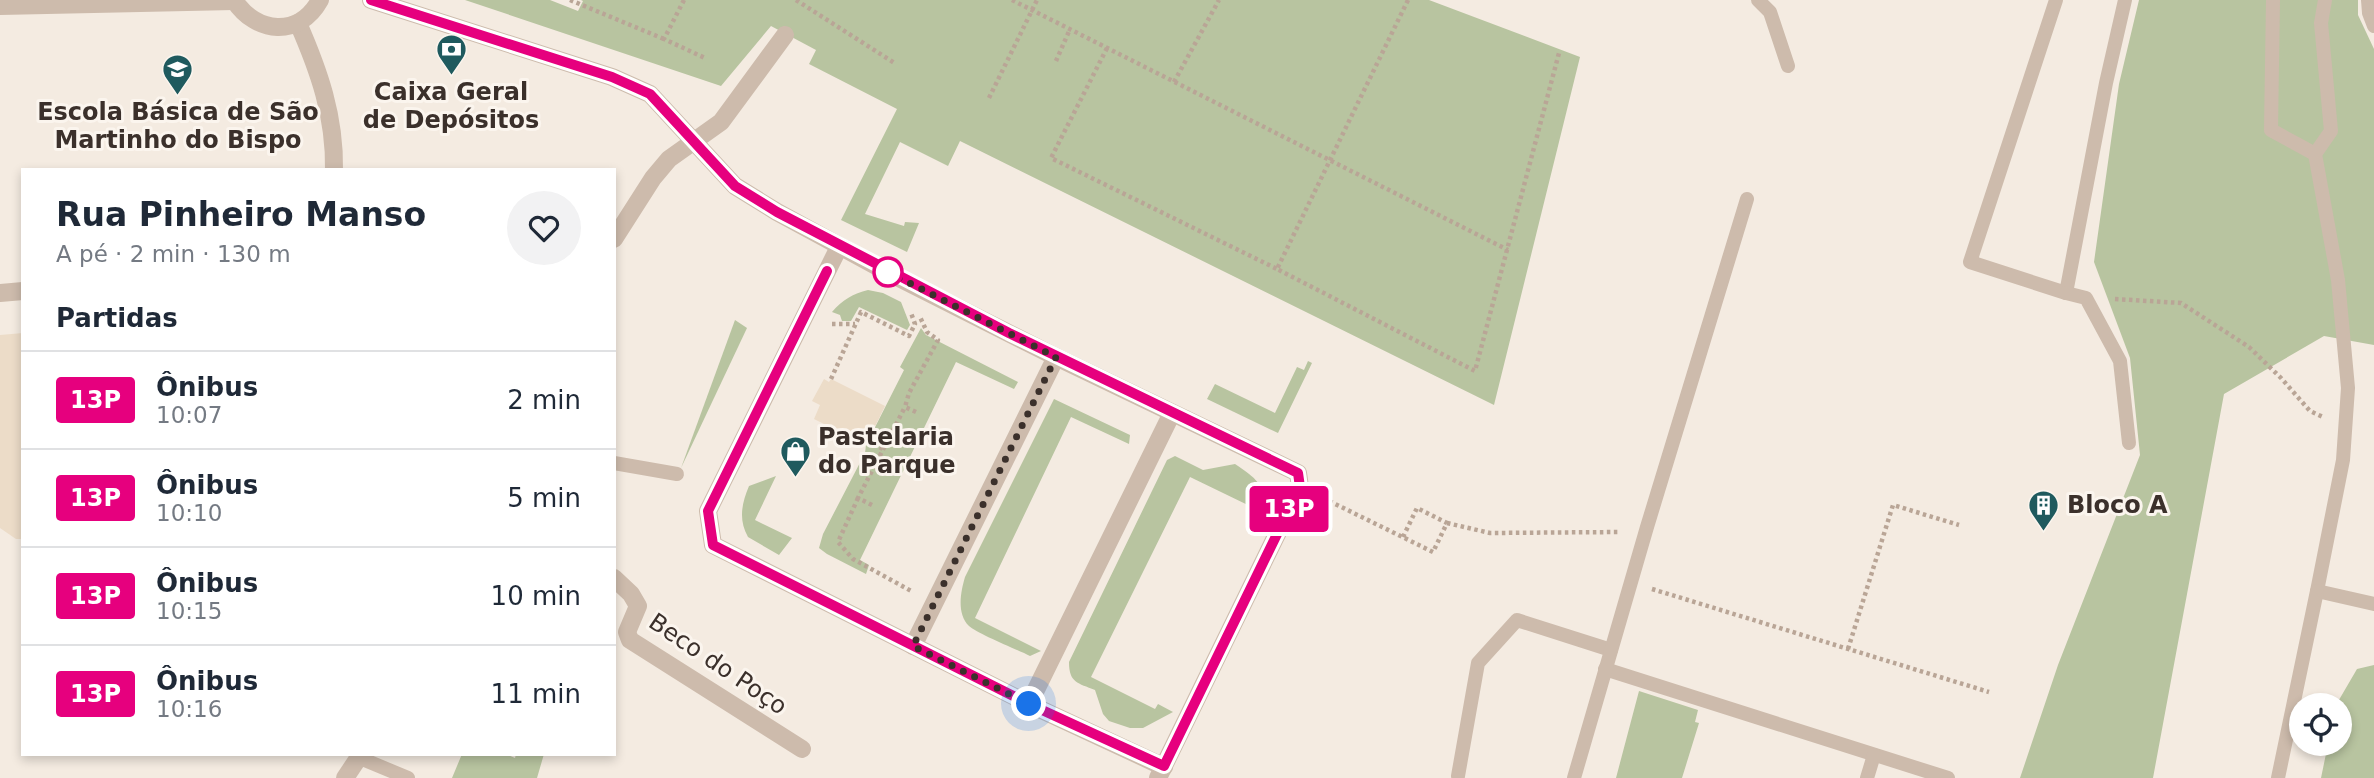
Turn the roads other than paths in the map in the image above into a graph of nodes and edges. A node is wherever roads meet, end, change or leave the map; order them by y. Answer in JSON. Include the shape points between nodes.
{"nodes":[{"id":1,"x":234,"y":0,"type":"edge"},
{"id":2,"x":320,"y":0,"type":"edge"},
{"id":3,"x":370,"y":0,"type":"edge"},
{"id":4,"x":1758,"y":0,"type":"edge"},
{"id":5,"x":2056,"y":0,"type":"edge"},
{"id":6,"x":2125,"y":0,"type":"edge"},
{"id":7,"x":2273,"y":0,"type":"edge"},
{"id":8,"x":2325,"y":0,"type":"edge"},
{"id":9,"x":2368,"y":0,"type":"edge"},
{"id":10,"x":115,"y":2,"type":"edge"},
{"id":11,"x":0,"y":6,"type":"edge"},
{"id":12,"x":298,"y":23,"type":"junction"},
{"id":13,"x":2374,"y":26,"type":"edge"},
{"id":14,"x":785,"y":35,"type":"dead end"},
{"id":15,"x":1788,"y":66,"type":"dead end"},
{"id":16,"x":696,"y":142,"type":"junction"},
{"id":17,"x":2315,"y":154,"type":"junction"},
{"id":18,"x":334,"y":168,"type":"edge"},
{"id":19,"x":1747,"y":199,"type":"dead end"},
{"id":20,"x":616,"y":236,"type":"edge"},
{"id":21,"x":839,"y":247,"type":"junction"},
{"id":22,"x":21,"y":291,"type":"edge"},
{"id":23,"x":0,"y":293,"type":"edge"},
{"id":24,"x":2066,"y":293,"type":"junction"},
{"id":25,"x":1056,"y":357,"type":"junction"},
{"id":26,"x":1172,"y":413,"type":"junction"},
{"id":27,"x":2129,"y":443,"type":"dead end"},
{"id":28,"x":616,"y":463,"type":"edge"},
{"id":29,"x":677,"y":474,"type":"dead end"},
{"id":30,"x":616,"y":580,"type":"edge"},
{"id":31,"x":2317,"y":591,"type":"junction"},
{"id":32,"x":2374,"y":604,"type":"edge"},
{"id":33,"x":913,"y":646,"type":"junction"},
{"id":34,"x":1611,"y":650,"type":"junction"},
{"id":35,"x":1605,"y":669,"type":"junction"},
{"id":36,"x":1029,"y":704,"type":"junction"},
{"id":37,"x":802,"y":749,"type":"dead end"},
{"id":38,"x":1874,"y":755,"type":"junction"},
{"id":39,"x":361,"y":756,"type":"edge"},
{"id":40,"x":1161,"y":772,"type":"edge"},
{"id":41,"x":1458,"y":776,"type":"dead end"},
{"id":42,"x":345,"y":778,"type":"edge"},
{"id":43,"x":408,"y":778,"type":"edge"},
{"id":44,"x":1574,"y":778,"type":"edge"},
{"id":45,"x":1867,"y":778,"type":"edge"},
{"id":46,"x":1948,"y":778,"type":"edge"},
{"id":47,"x":2278,"y":778,"type":"edge"}],
"edges":[{"from":1,"to":10,"type":"street"},
{"from":1,"to":12,"type":"street","via":[[255,22],[269,27]]},
{"from":2,"to":12,"type":"street"},
{"from":3,"to":16,"type":"street","via":[[612,77],[650,94]]},
{"from":4,"to":15,"type":"lane","via":[[1770,12]]},
{"from":5,"to":24,"type":"lane","via":[[1970,262]]},
{"from":6,"to":24,"type":"lane"},
{"from":7,"to":17,"type":"lane","via":[[2271,131]]},
{"from":8,"to":17,"type":"lane","via":[[2321,23],[2331,131]]},
{"from":9,"to":13,"type":"lane"},
{"from":10,"to":11,"type":"street"},
{"from":12,"to":18,"type":"street","via":[[329,107]]},
{"from":14,"to":16,"type":"street","via":[[721,122]]},
{"from":16,"to":20,"type":"street","via":[[669,159]]},
{"from":16,"to":21,"type":"street","via":[[735,186]]},
{"from":17,"to":31,"type":"lane","via":[[2339,280],[2348,388],[2343,460]]},
{"from":19,"to":34,"type":"lane"},
{"from":21,"to":25,"type":"street"},
{"from":21,"to":33,"type":"street","via":[[708,511],[713,545]]},
{"from":22,"to":23,"type":"street"},
{"from":24,"to":27,"type":"lane","via":[[2086,298],[2120,361]]},
{"from":25,"to":26,"type":"street"},
{"from":25,"to":33,"type":"street"},
{"from":26,"to":36,"type":"street"},
{"from":26,"to":40,"type":"street","via":[[1298,473],[1300,487]]},
{"from":28,"to":29,"type":"lane"},
{"from":30,"to":37,"type":"street","name":"Beco do Poço","via":[[638,606],[628,632],[630,640]]},
{"from":31,"to":32,"type":"lane"},
{"from":31,"to":47,"type":"lane"},
{"from":33,"to":36,"type":"street"},
{"from":34,"to":35,"type":"lane"},
{"from":34,"to":41,"type":"lane","via":[[1517,620],[1478,663]]},
{"from":35,"to":38,"type":"lane"},
{"from":35,"to":44,"type":"lane"},
{"from":36,"to":40,"type":"street"},
{"from":38,"to":45,"type":"lane"},
{"from":38,"to":46,"type":"lane"},
{"from":39,"to":42,"type":"street"},
{"from":39,"to":43,"type":"lane"}]}
